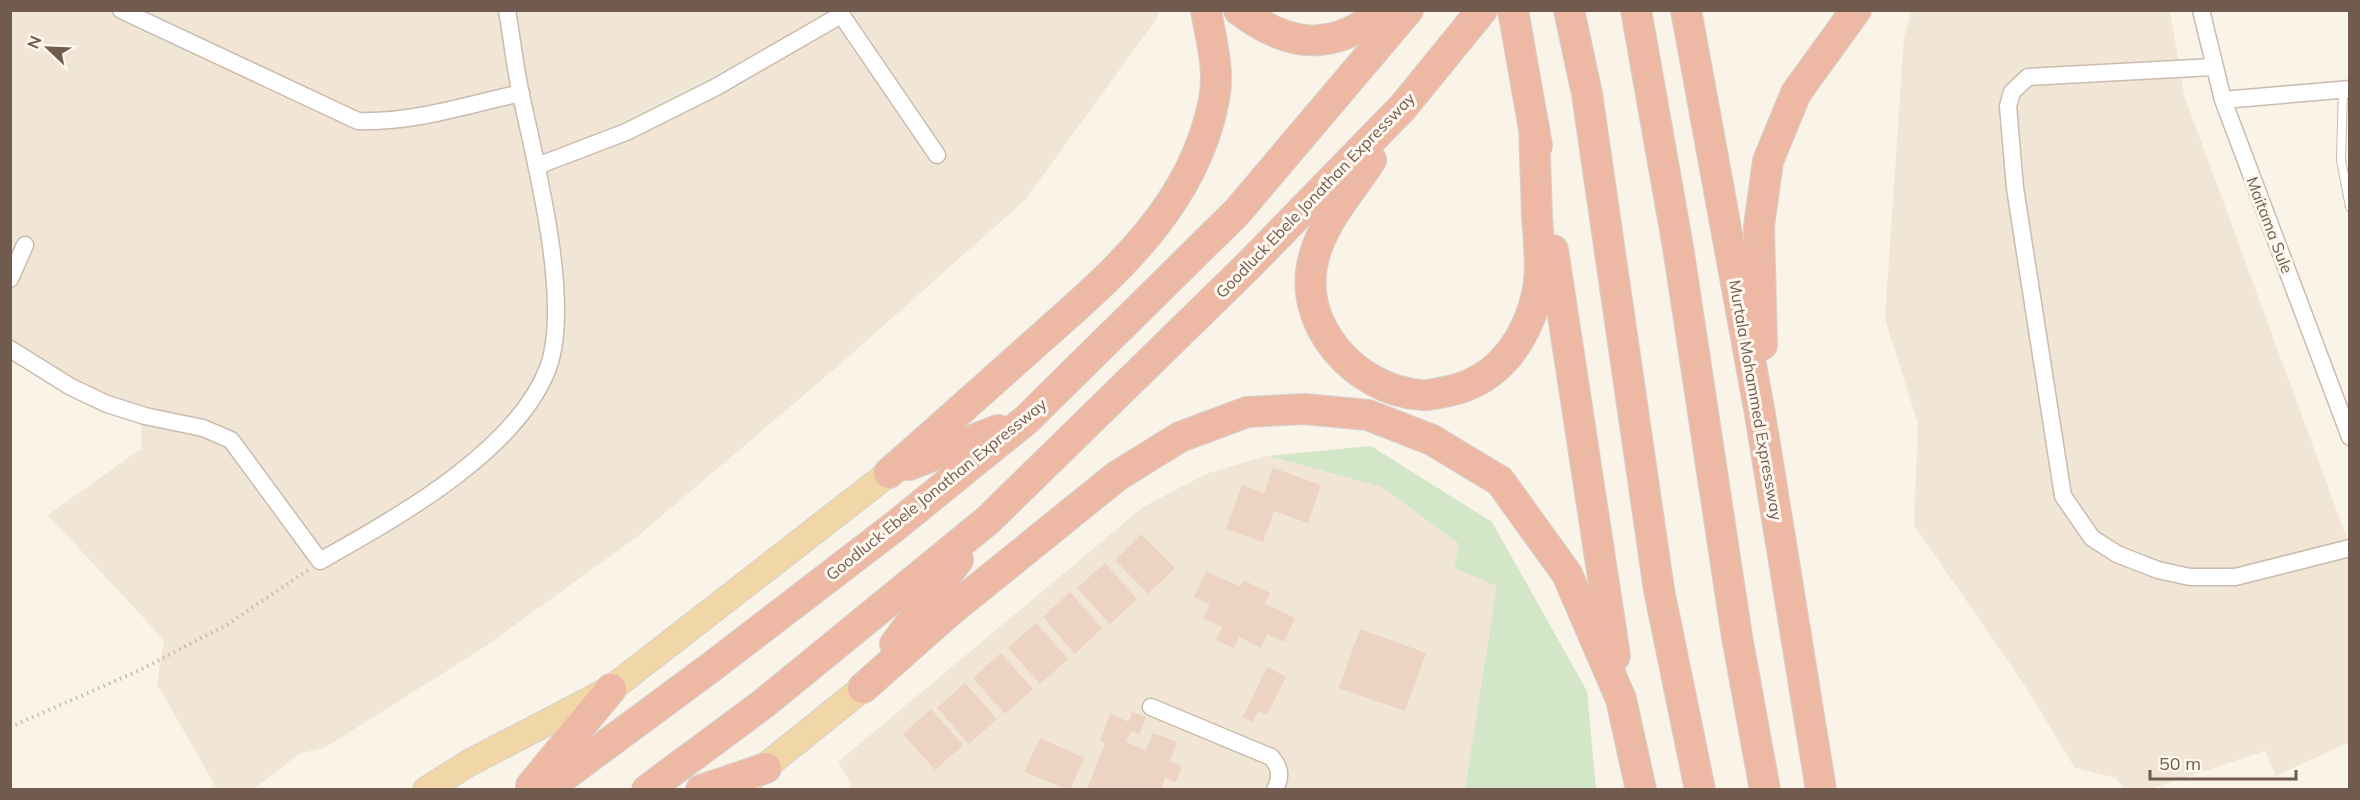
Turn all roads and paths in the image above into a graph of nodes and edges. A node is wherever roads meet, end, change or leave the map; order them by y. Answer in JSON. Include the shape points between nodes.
{"nodes":[{"id":1,"x":121,"y":10,"type":"edge"},
{"id":2,"x":507,"y":10,"type":"edge"},
{"id":3,"x":1206,"y":10,"type":"edge"},
{"id":4,"x":1239,"y":10,"type":"edge"},
{"id":5,"x":1384,"y":10,"type":"edge"},
{"id":6,"x":1408,"y":10,"type":"edge"},
{"id":7,"x":1482,"y":10,"type":"edge"},
{"id":8,"x":1513,"y":10,"type":"edge"},
{"id":9,"x":1569,"y":10,"type":"edge"},
{"id":10,"x":1636,"y":10,"type":"edge"},
{"id":11,"x":1686,"y":10,"type":"edge"},
{"id":12,"x":1856,"y":10,"type":"edge"},
{"id":13,"x":2201,"y":10,"type":"edge"},
{"id":14,"x":839,"y":13,"type":"edge"},
{"id":15,"x":2213,"y":67,"type":"junction"},
{"id":16,"x":2346,"y":89,"type":"edge"},
{"id":17,"x":520,"y":93,"type":"junction"},
{"id":18,"x":2223,"y":100,"type":"junction"},
{"id":19,"x":1403,"y":107,"type":"junction"},
{"id":20,"x":1534,"y":126,"type":"junction"},
{"id":21,"x":937,"y":154,"type":"dead end"},
{"id":22,"x":537,"y":166,"type":"junction"},
{"id":23,"x":2346,"y":175,"type":"edge"},
{"id":24,"x":2349,"y":207,"type":"edge"},
{"id":25,"x":26,"y":245,"type":"dead end"},
{"id":26,"x":10,"y":279,"type":"edge"},
{"id":27,"x":10,"y":349,"type":"edge"},
{"id":28,"x":1760,"y":414,"type":"junction"},
{"id":29,"x":1026,"y":420,"type":"junction"},
{"id":30,"x":2349,"y":437,"type":"edge"},
{"id":31,"x":890,"y":473,"type":"junction"},
{"id":32,"x":988,"y":520,"type":"junction"},
{"id":33,"x":2349,"y":548,"type":"edge"},
{"id":34,"x":321,"y":561,"type":"junction"},
{"id":35,"x":863,"y":688,"type":"junction"},
{"id":36,"x":611,"y":689,"type":"junction"},
{"id":37,"x":1621,"y":699,"type":"junction"},
{"id":38,"x":1151,"y":707,"type":"dead end"},
{"id":39,"x":10,"y":727,"type":"edge"},
{"id":40,"x":766,"y":768,"type":"junction"},
{"id":41,"x":1822,"y":786,"type":"edge"},
{"id":42,"x":426,"y":789,"type":"edge"},
{"id":43,"x":529,"y":789,"type":"edge"},
{"id":44,"x":545,"y":789,"type":"edge"},
{"id":45,"x":647,"y":789,"type":"edge"},
{"id":46,"x":701,"y":789,"type":"edge"},
{"id":47,"x":735,"y":789,"type":"edge"},
{"id":48,"x":1275,"y":789,"type":"edge"},
{"id":49,"x":1641,"y":789,"type":"edge"},
{"id":50,"x":1700,"y":789,"type":"edge"},
{"id":51,"x":1765,"y":789,"type":"edge"}],
"edges":[{"from":1,"to":17,"type":"street","via":[[358,121],[417,116]]},
{"from":2,"to":17,"type":"street"},
{"from":3,"to":31,"type":"highway","via":[[1215,58],[1212,108],[1204,140],[1185,182],[1152,232],[1115,273]]},
{"from":4,"to":5,"type":"highway","via":[[1268,31],[1299,41],[1328,41],[1365,27]]},
{"from":6,"to":29,"type":"highway","name":"Goodluck Ebele Jonathan Expressway","via":[[1237,212]]},
{"from":7,"to":19,"type":"highway","name":"Goodluck Ebele Jonathan Expressway"},
{"from":8,"to":20,"type":"highway"},
{"from":9,"to":50,"type":"highway","via":[[1587,94],[1659,590]]},
{"from":10,"to":51,"type":"highway"},
{"from":11,"to":28,"type":"highway","name":"Murtala Mohammed Expressway"},
{"from":12,"to":28,"type":"highway","via":[[1796,93],[1768,161],[1760,226]]},
{"from":13,"to":15,"type":"street","name":"Maitama Sule"},
{"from":14,"to":21,"type":"street"},
{"from":14,"to":22,"type":"street","via":[[716,87],[626,132]]},
{"from":15,"to":18,"type":"street","name":"Maitama Sule"},
{"from":15,"to":33,"type":"street","via":[[2028,77],[2012,92],[2008,106],[2015,188],[2063,496],[2092,538],[2117,554],[2190,577],[2235,577]]},
{"from":16,"to":18,"type":"street"},
{"from":16,"to":23,"type":"lane"},
{"from":17,"to":22,"type":"street"},
{"from":18,"to":30,"type":"street","name":"Maitama Sule"},
{"from":19,"to":20,"type":"highway","via":[[1326,225],[1313,259],[1311,295],[1324,333],[1348,364],[1384,386],[1423,396],[1463,389],[1499,368],[1522,334],[1535,303],[1540,258]]},
{"from":19,"to":32,"type":"highway","name":"Goodluck Ebele Jonathan Expressway","via":[[1250,264]]},
{"from":20,"to":37,"type":"highway"},
{"from":22,"to":34,"type":"street","via":[[555,287],[555,337],[536,393],[511,428],[451,479]]},
{"from":23,"to":24,"type":"lane"},
{"from":25,"to":26,"type":"street"},
{"from":27,"to":34,"type":"street","via":[[107,404],[203,428],[231,440]]},
{"from":28,"to":41,"type":"highway","name":"Murtala Mohammed Expressway"},
{"from":29,"to":31,"type":"highway"},
{"from":29,"to":44,"type":"highway","name":"Goodluck Ebele Jonathan Expressway","via":[[894,527]]},
{"from":31,"to":36,"type":"main road"},
{"from":32,"to":35,"type":"highway"},
{"from":32,"to":45,"type":"highway","name":"Goodluck Ebele Jonathan Expressway","via":[[763,704]]},
{"from":34,"to":39,"type":"path","via":[[228,624],[138,671]]},
{"from":35,"to":37,"type":"highway","via":[[950,611],[1117,476],[1180,437],[1247,412],[1304,408],[1368,415],[1432,440],[1500,481],[1568,574]]},
{"from":35,"to":40,"type":"main road"},
{"from":36,"to":42,"type":"main road"},
{"from":36,"to":43,"type":"highway"},
{"from":37,"to":49,"type":"highway"},
{"from":38,"to":48,"type":"street","via":[[1271,757],[1279,766],[1280,778]]},
{"from":40,"to":46,"type":"highway"},
{"from":40,"to":47,"type":"main road"}]}
